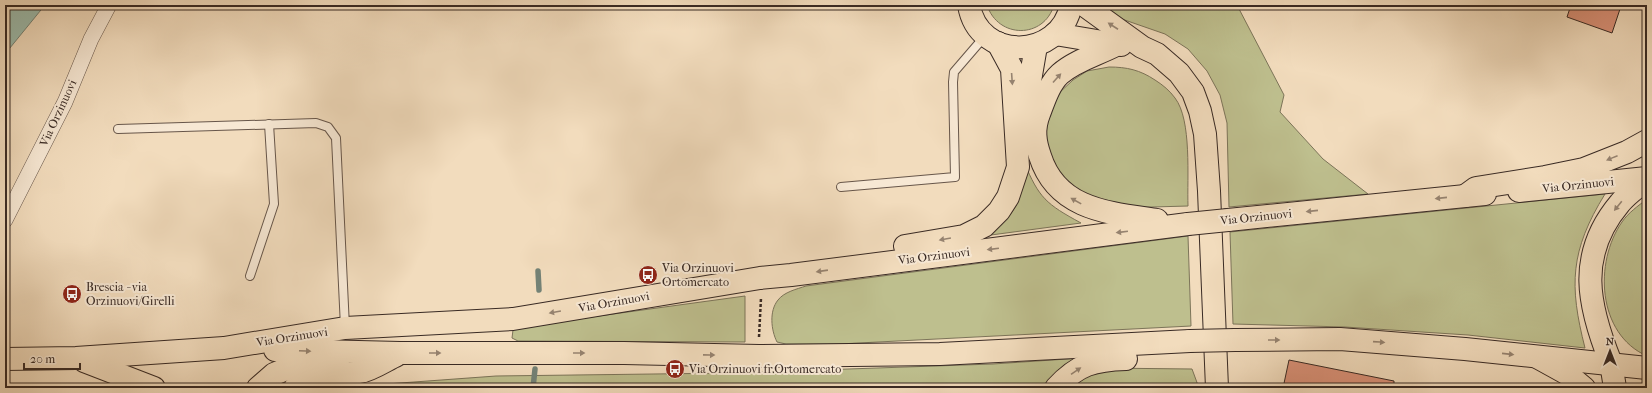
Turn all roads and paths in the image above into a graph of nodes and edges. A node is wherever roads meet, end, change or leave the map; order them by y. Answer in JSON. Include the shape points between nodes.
{"nodes":[{"id":1,"x":109,"y":5,"type":"edge"},
{"id":2,"x":969,"y":5,"type":"edge"},
{"id":3,"x":1071,"y":5,"type":"edge"},
{"id":4,"x":1084,"y":5,"type":"edge"},
{"id":5,"x":1055,"y":34,"type":"junction"},
{"id":6,"x":992,"y":39,"type":"junction"},
{"id":7,"x":1116,"y":44,"type":"junction"},
{"id":8,"x":1036,"y":46,"type":"junction"},
{"id":9,"x":1142,"y":47,"type":"junction"},
{"id":10,"x":269,"y":124,"type":"junction"},
{"id":11,"x":1035,"y":124,"type":"junction"},
{"id":12,"x":118,"y":130,"type":"dead end"},
{"id":13,"x":1647,"y":141,"type":"edge"},
{"id":14,"x":1647,"y":178,"type":"edge"},
{"id":15,"x":841,"y":187,"type":"dead end"},
{"id":16,"x":1465,"y":196,"type":"junction"},
{"id":17,"x":5,"y":220,"type":"edge"},
{"id":18,"x":1185,"y":224,"type":"junction"},
{"id":19,"x":846,"y":268,"type":"junction"},
{"id":20,"x":250,"y":276,"type":"dead end"},
{"id":21,"x":760,"y":278,"type":"junction"},
{"id":22,"x":345,"y":328,"type":"junction"},
{"id":23,"x":1190,"y":341,"type":"junction"},
{"id":24,"x":224,"y":348,"type":"junction"},
{"id":25,"x":400,"y":354,"type":"junction"},
{"id":26,"x":759,"y":356,"type":"junction"},
{"id":27,"x":1537,"y":357,"type":"junction"},
{"id":28,"x":76,"y":358,"type":"junction"},
{"id":29,"x":5,"y":359,"type":"edge"},
{"id":30,"x":1611,"y":363,"type":"junction"},
{"id":31,"x":1647,"y":368,"type":"edge"},
{"id":32,"x":154,"y":388,"type":"edge"},
{"id":33,"x":258,"y":388,"type":"edge"},
{"id":34,"x":295,"y":388,"type":"edge"},
{"id":35,"x":1056,"y":388,"type":"edge"},
{"id":36,"x":1217,"y":388,"type":"edge"},
{"id":37,"x":1584,"y":388,"type":"edge"},
{"id":38,"x":1615,"y":388,"type":"edge"}],
"edges":[{"from":1,"to":17,"type":"street","name":"Via Orzinuovi","via":[[91,39],[65,102]]},
{"from":2,"to":6,"type":"main road","via":[[973,19]]},
{"from":3,"to":5,"type":"main road","via":[[1066,20]]},
{"from":9,"to":4,"type":"main road","one_way":true},
{"from":5,"to":7,"type":"main road"},
{"from":5,"to":8,"type":"main road"},
{"from":6,"to":8,"type":"main road","via":[[1019,48]]},
{"from":6,"to":15,"type":"lane","via":[[954,72],[955,177]]},
{"from":6,"to":19,"type":"main road","one_way":true,"via":[[1012,69],[1018,167],[1008,197],[984,226],[964,236],[884,249]]},
{"from":7,"to":9,"type":"main road"},
{"from":11,"to":7,"type":"main road","one_way":true,"via":[[1051,86],[1059,75],[1075,63]]},
{"from":8,"to":11,"type":"main road","via":[[1029,86]]},
{"from":9,"to":36,"type":"main road","via":[[1157,54],[1179,73],[1192,92],[1200,111],[1205,134],[1209,191]]},
{"from":10,"to":12,"type":"lane"},
{"from":10,"to":20,"type":"lane","via":[[274,204]]},
{"from":10,"to":22,"type":"lane","via":[[316,123],[328,127],[336,138]]},
{"from":18,"to":11,"type":"main road","one_way":true,"via":[[1107,212],[1087,207],[1068,196],[1056,186],[1044,168],[1036,144]]},
{"from":13,"to":16,"type":"main road","one_way":true,"via":[[1584,169],[1476,188]]},
{"from":14,"to":16,"type":"main road","name":"Via Orzinuovi"},
{"from":14,"to":30,"type":"main road","name":"Via Orzinuovi","one_way":true,"via":[[1620,203],[1606,222],[1596,242],[1591,265],[1592,310]]},
{"from":16,"to":18,"type":"main road","name":"Via Orzinuovi","one_way":true,"bridge":true},
{"from":18,"to":19,"type":"main road","name":"Via Orzinuovi","one_way":true},
{"from":19,"to":21,"type":"main road","name":"Via Orzinuovi","one_way":true},
{"from":21,"to":22,"type":"main road","name":"Via Orzinuovi","one_way":true,"via":[[513,319]]},
{"from":21,"to":26,"type":"path"},
{"from":22,"to":24,"type":"main road","name":"Via Orzinuovi"},
{"from":23,"to":26,"type":"main road","name":"Via Orzinuovi","via":[[940,354]]},
{"from":23,"to":27,"type":"main road","name":"Via Orzinuovi","one_way":true,"bridge":true,"via":[[1340,340]]},
{"from":35,"to":23,"type":"main road","one_way":true,"via":[[1082,366],[1100,360],[1149,358]]},
{"from":24,"to":25,"type":"main road","name":"Via Orzinuovi","one_way":true},
{"from":24,"to":28,"type":"main road","name":"Via Orzinuovi"},
{"from":25,"to":26,"type":"main road","name":"Via Orzinuovi","one_way":true},
{"from":25,"to":33,"type":"main road","via":[[364,363],[291,367],[274,374]]},
{"from":25,"to":34,"type":"main road","via":[[362,372],[325,376]]},
{"from":27,"to":30,"type":"main road","name":"Via Orzinuovi"},
{"from":27,"to":37,"type":"main road","via":[[1566,373]]},
{"from":28,"to":29,"type":"main road","name":"Via Orzinuovi"},
{"from":28,"to":32,"type":"main road"},
{"from":30,"to":31,"type":"main road","name":"Via Orzinuovi"},
{"from":30,"to":38,"type":"main road"}]}
